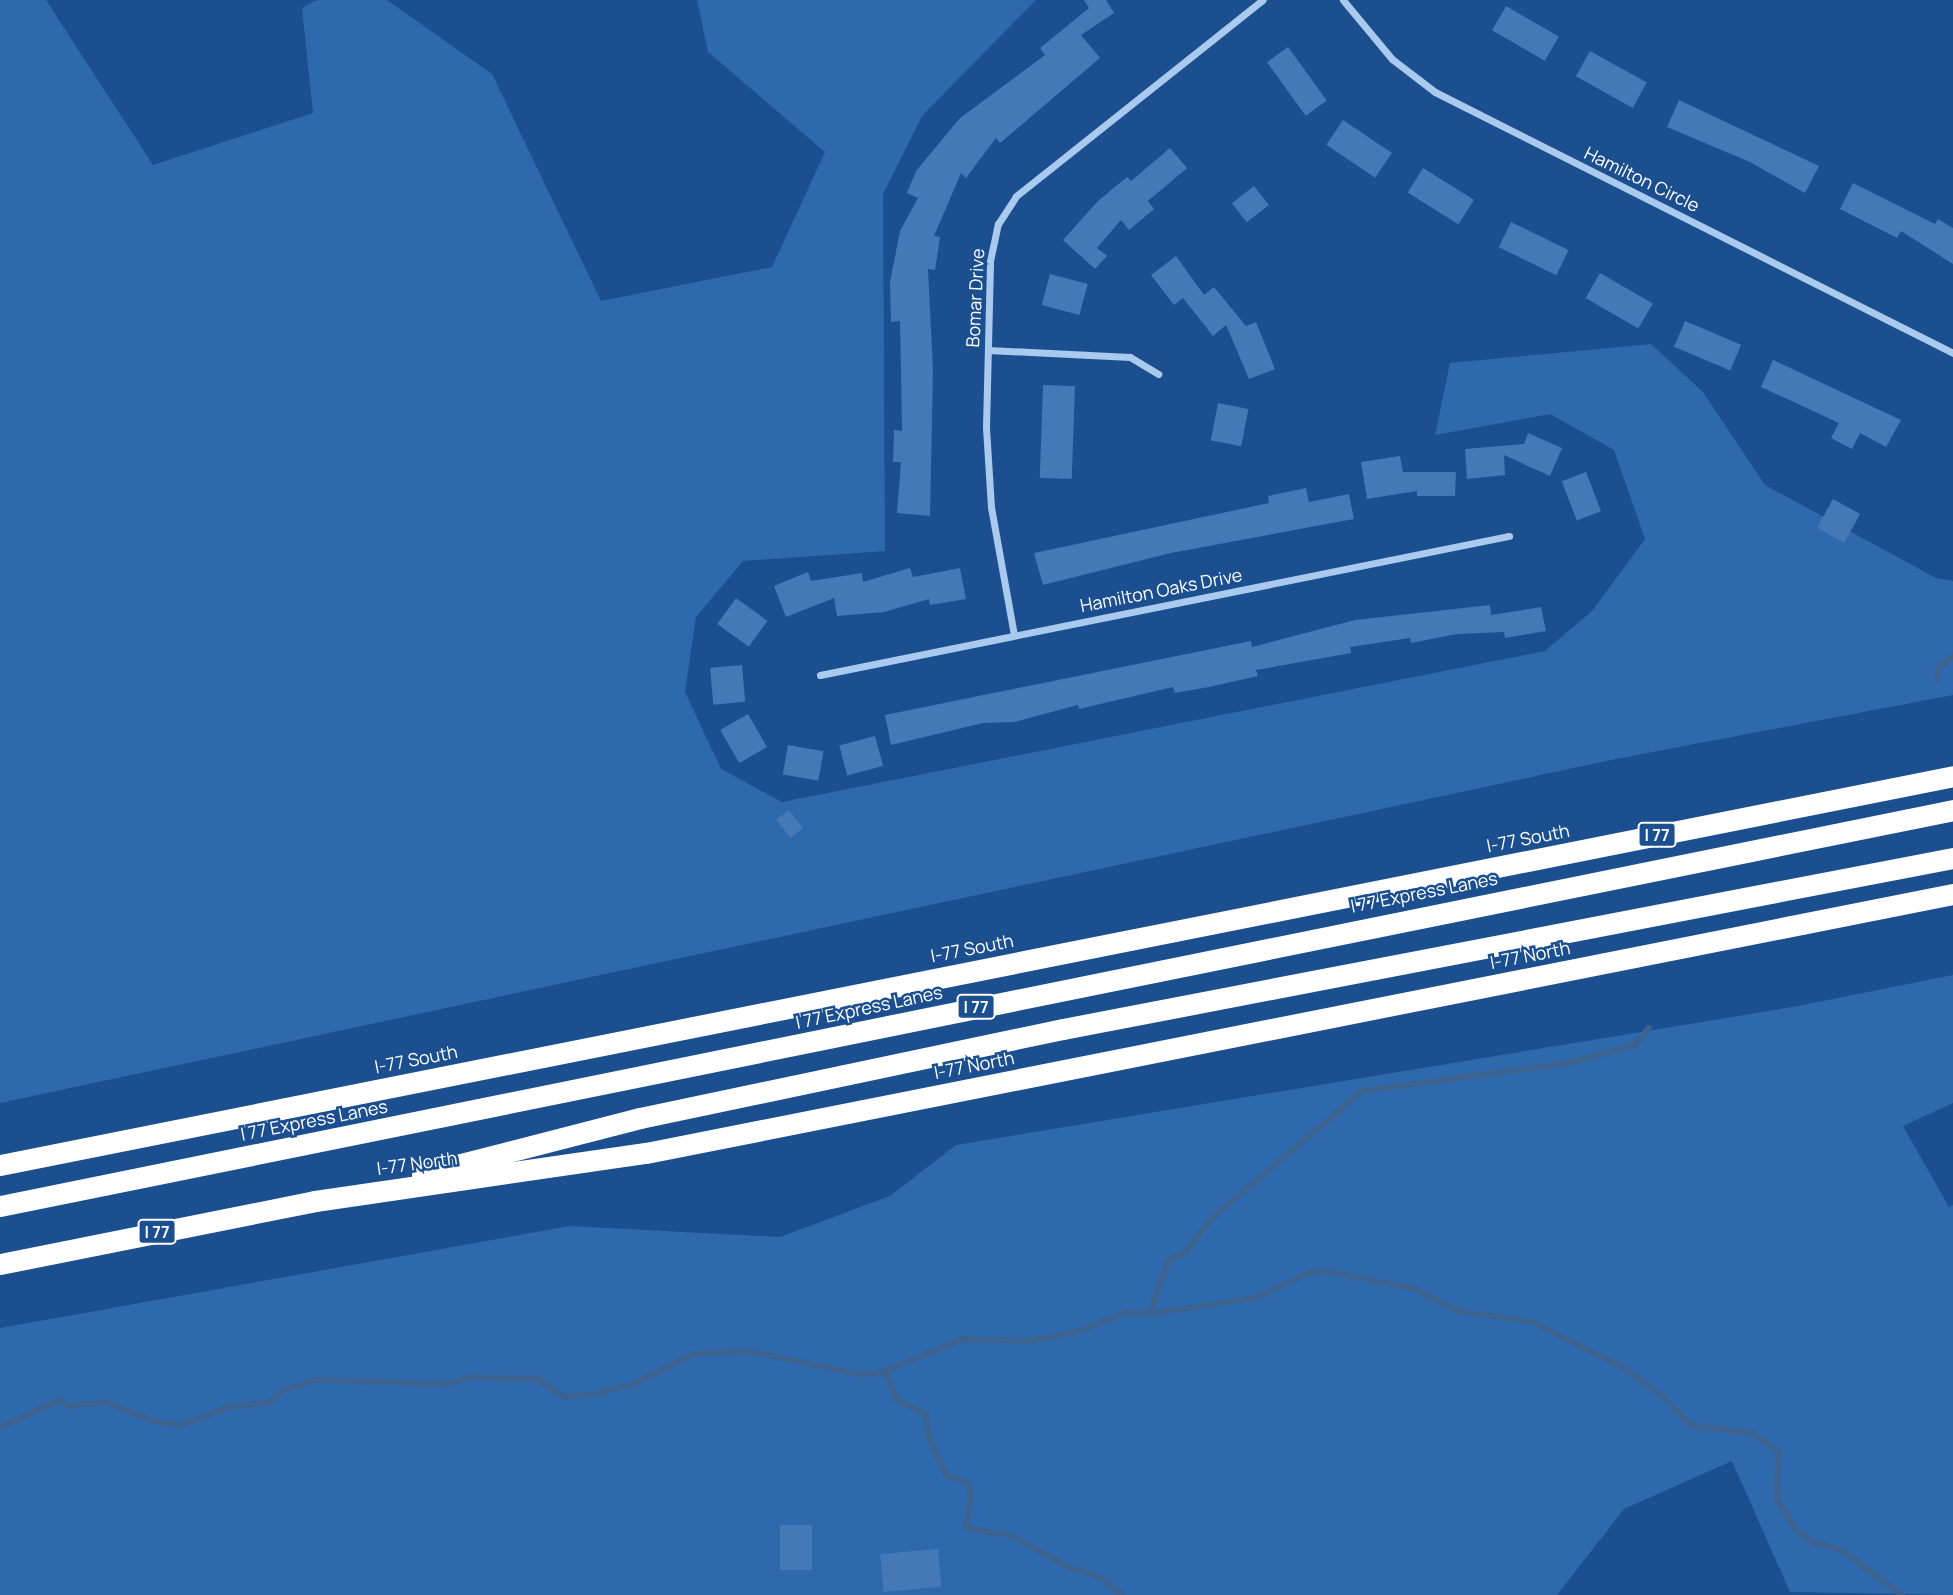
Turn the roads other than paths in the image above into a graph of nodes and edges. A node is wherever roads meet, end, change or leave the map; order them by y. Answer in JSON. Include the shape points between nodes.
{"nodes":[{"id":1,"x":1262,"y":0,"type":"edge"},
{"id":2,"x":1343,"y":0,"type":"edge"},
{"id":3,"x":988,"y":349,"type":"junction"},
{"id":4,"x":1953,"y":353,"type":"edge"},
{"id":5,"x":1158,"y":374,"type":"dead end"},
{"id":6,"x":1509,"y":536,"type":"dead end"},
{"id":7,"x":1014,"y":635,"type":"junction"},
{"id":8,"x":820,"y":675,"type":"dead end"},
{"id":9,"x":1953,"y":776,"type":"edge"},
{"id":10,"x":1953,"y":810,"type":"edge"},
{"id":11,"x":1953,"y":858,"type":"edge"},
{"id":12,"x":1953,"y":894,"type":"edge"},
{"id":13,"x":0,"y":1164,"type":"edge"},
{"id":14,"x":315,"y":1201,"type":"junction"},
{"id":15,"x":0,"y":1206,"type":"edge"},
{"id":16,"x":0,"y":1264,"type":"edge"}],
"edges":[{"from":1,"to":3,"type":"street","name":"Bomar Drive","via":[[1016,196],[998,224],[990,261]]},
{"from":2,"to":4,"type":"street","name":"Hamilton Circle","via":[[1392,59],[1435,92]]},
{"from":3,"to":5,"type":"street","via":[[1130,357]]},
{"from":3,"to":7,"type":"street","name":"Bomar Drive","via":[[991,507]]},
{"from":6,"to":7,"type":"street","name":"Hamilton Oaks Drive"},
{"from":7,"to":8,"type":"street","name":"Hamilton Oaks Drive"},
{"from":9,"to":13,"type":"highway","name":"I-77 South","number":"I 77"},
{"from":10,"to":15,"type":"highway","name":"I 77 Express Lanes","number":"I 77"},
{"from":11,"to":14,"type":"highway","number":"I 77","via":[[1063,1029],[640,1118]]},
{"from":12,"to":14,"type":"highway","name":"I-77 North","number":"I 77","via":[[646,1153]]},
{"from":14,"to":16,"type":"highway","name":"I-77 North","number":"I 77"}]}
